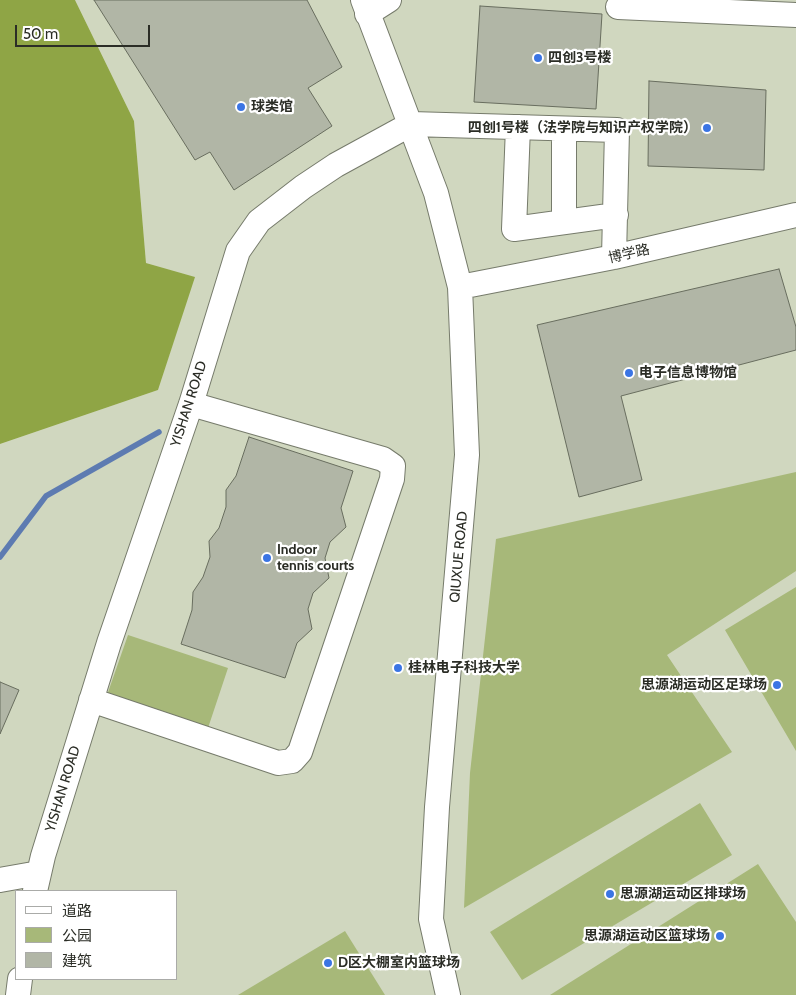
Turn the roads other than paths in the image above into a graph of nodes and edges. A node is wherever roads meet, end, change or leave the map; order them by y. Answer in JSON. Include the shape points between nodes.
{"nodes":[{"id":1,"x":390,"y":0,"type":"edge"},
{"id":2,"x":365,"y":7,"type":"edge"},
{"id":3,"x":618,"y":7,"type":"dead end"},
{"id":4,"x":796,"y":15,"type":"edge"},
{"id":5,"x":411,"y":124,"type":"junction"},
{"id":6,"x":518,"y":127,"type":"junction"},
{"id":7,"x":564,"y":129,"type":"junction"},
{"id":8,"x":616,"y":215,"type":"junction"},
{"id":9,"x":796,"y":215,"type":"edge"},
{"id":10,"x":564,"y":222,"type":"junction"},
{"id":11,"x":614,"y":257,"type":"junction"},
{"id":12,"x":460,"y":287,"type":"junction"},
{"id":13,"x":191,"y":404,"type":"junction"},
{"id":14,"x":91,"y":700,"type":"junction"},
{"id":15,"x":0,"y":880,"type":"edge"},
{"id":16,"x":37,"y":882,"type":"edge"},
{"id":17,"x":20,"y":980,"type":"edge"},
{"id":18,"x":18,"y":995,"type":"edge"},
{"id":19,"x":448,"y":995,"type":"edge"}],
"edges":[{"from":1,"to":2,"type":"street"},
{"from":2,"to":5,"type":"street"},
{"from":3,"to":4,"type":"street"},
{"from":5,"to":6,"type":"street"},
{"from":5,"to":12,"type":"street","name":"QIUXUE ROAD","via":[[436,193]]},
{"from":5,"to":13,"type":"street","name":"YISHAN ROAD","via":[[303,187],[259,221],[246,237],[232,266]]},
{"from":6,"to":7,"type":"street"},
{"from":6,"to":10,"type":"street","via":[[514,229]]},
{"from":7,"to":8,"type":"street","via":[[617,130]]},
{"from":7,"to":10,"type":"street"},
{"from":8,"to":10,"type":"street"},
{"from":8,"to":11,"type":"street"},
{"from":9,"to":11,"type":"street","name":"博学路"},
{"from":11,"to":12,"type":"street","name":"博学路"},
{"from":12,"to":19,"type":"street","name":"QIUXUE ROAD","via":[[467,455],[437,808],[431,920]]},
{"from":13,"to":14,"type":"street","name":"YISHAN ROAD"},
{"from":13,"to":14,"type":"street","via":[[386,460],[393,467],[392,479],[300,752],[292,761],[278,763]]},
{"from":14,"to":16,"type":"street","name":"YISHAN ROAD"},
{"from":15,"to":16,"type":"street"},
{"from":17,"to":18,"type":"street"}]}
